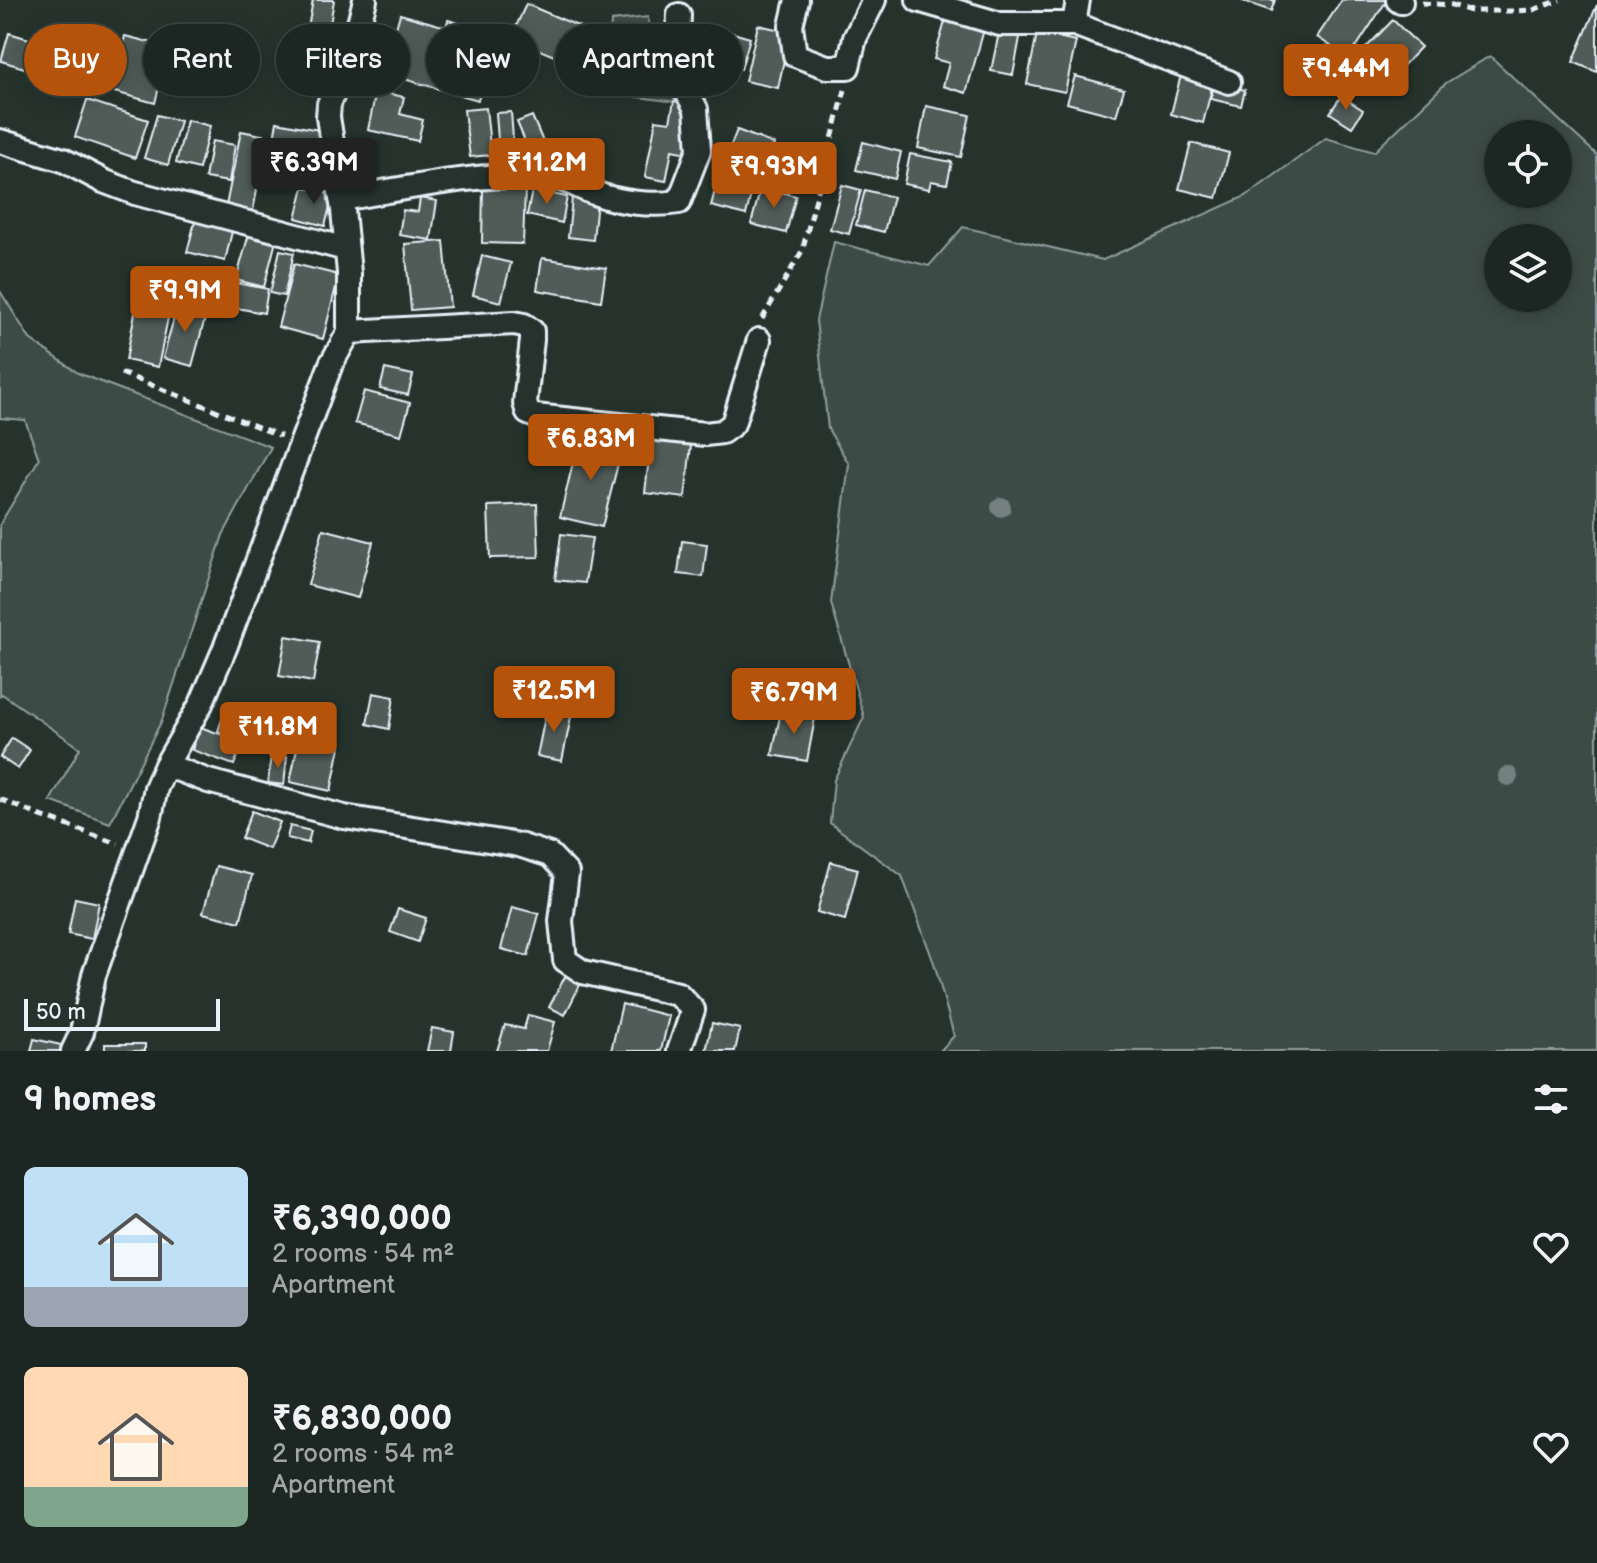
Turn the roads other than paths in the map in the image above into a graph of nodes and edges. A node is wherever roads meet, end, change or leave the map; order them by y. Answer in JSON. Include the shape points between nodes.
{"nodes":[{"id":1,"x":365,"y":0,"type":"edge"},
{"id":2,"x":797,"y":0,"type":"edge"},
{"id":3,"x":874,"y":0,"type":"edge"},
{"id":4,"x":918,"y":0,"type":"edge"},
{"id":5,"x":1078,"y":0,"type":"edge"},
{"id":6,"x":679,"y":15,"type":"dead end"},
{"id":7,"x":1074,"y":24,"type":"junction"},
{"id":8,"x":1229,"y":82,"type":"dead end"},
{"id":9,"x":0,"y":141,"type":"edge"},
{"id":10,"x":341,"y":199,"type":"junction"},
{"id":11,"x":346,"y":249,"type":"junction"},
{"id":12,"x":349,"y":332,"type":"junction"},
{"id":13,"x":759,"y":340,"type":"road end"},
{"id":14,"x":166,"y":765,"type":"junction"},
{"id":15,"x":73,"y":1051,"type":"edge"},
{"id":16,"x":679,"y":1051,"type":"edge"}],
"edges":[{"from":1,"to":10,"type":"street","via":[[329,104]]},
{"from":2,"to":3,"type":"street","via":[[791,26],[795,55],[827,67],[848,67]]},
{"from":4,"to":7,"type":"street","via":[[1000,24]]},
{"from":5,"to":7,"type":"street"},
{"from":6,"to":10,"type":"street","via":[[677,73],[696,109],[699,150],[679,202],[654,205],[597,194],[558,178],[513,176]]},
{"from":7,"to":8,"type":"street"},
{"from":9,"to":11,"type":"street","via":[[63,160],[135,193]]},
{"from":10,"to":11,"type":"street"},
{"from":11,"to":12,"type":"street"},
{"from":12,"to":13,"type":"street","via":[[524,325],[532,331],[528,413],[705,434],[733,424]]},
{"from":12,"to":14,"type":"street","via":[[331,364],[225,648]]},
{"from":14,"to":15,"type":"street"},
{"from":14,"to":16,"type":"street","via":[[344,817],[519,845],[550,855],[567,873],[561,921],[565,960],[583,972],[678,994],[693,1010]]}]}
